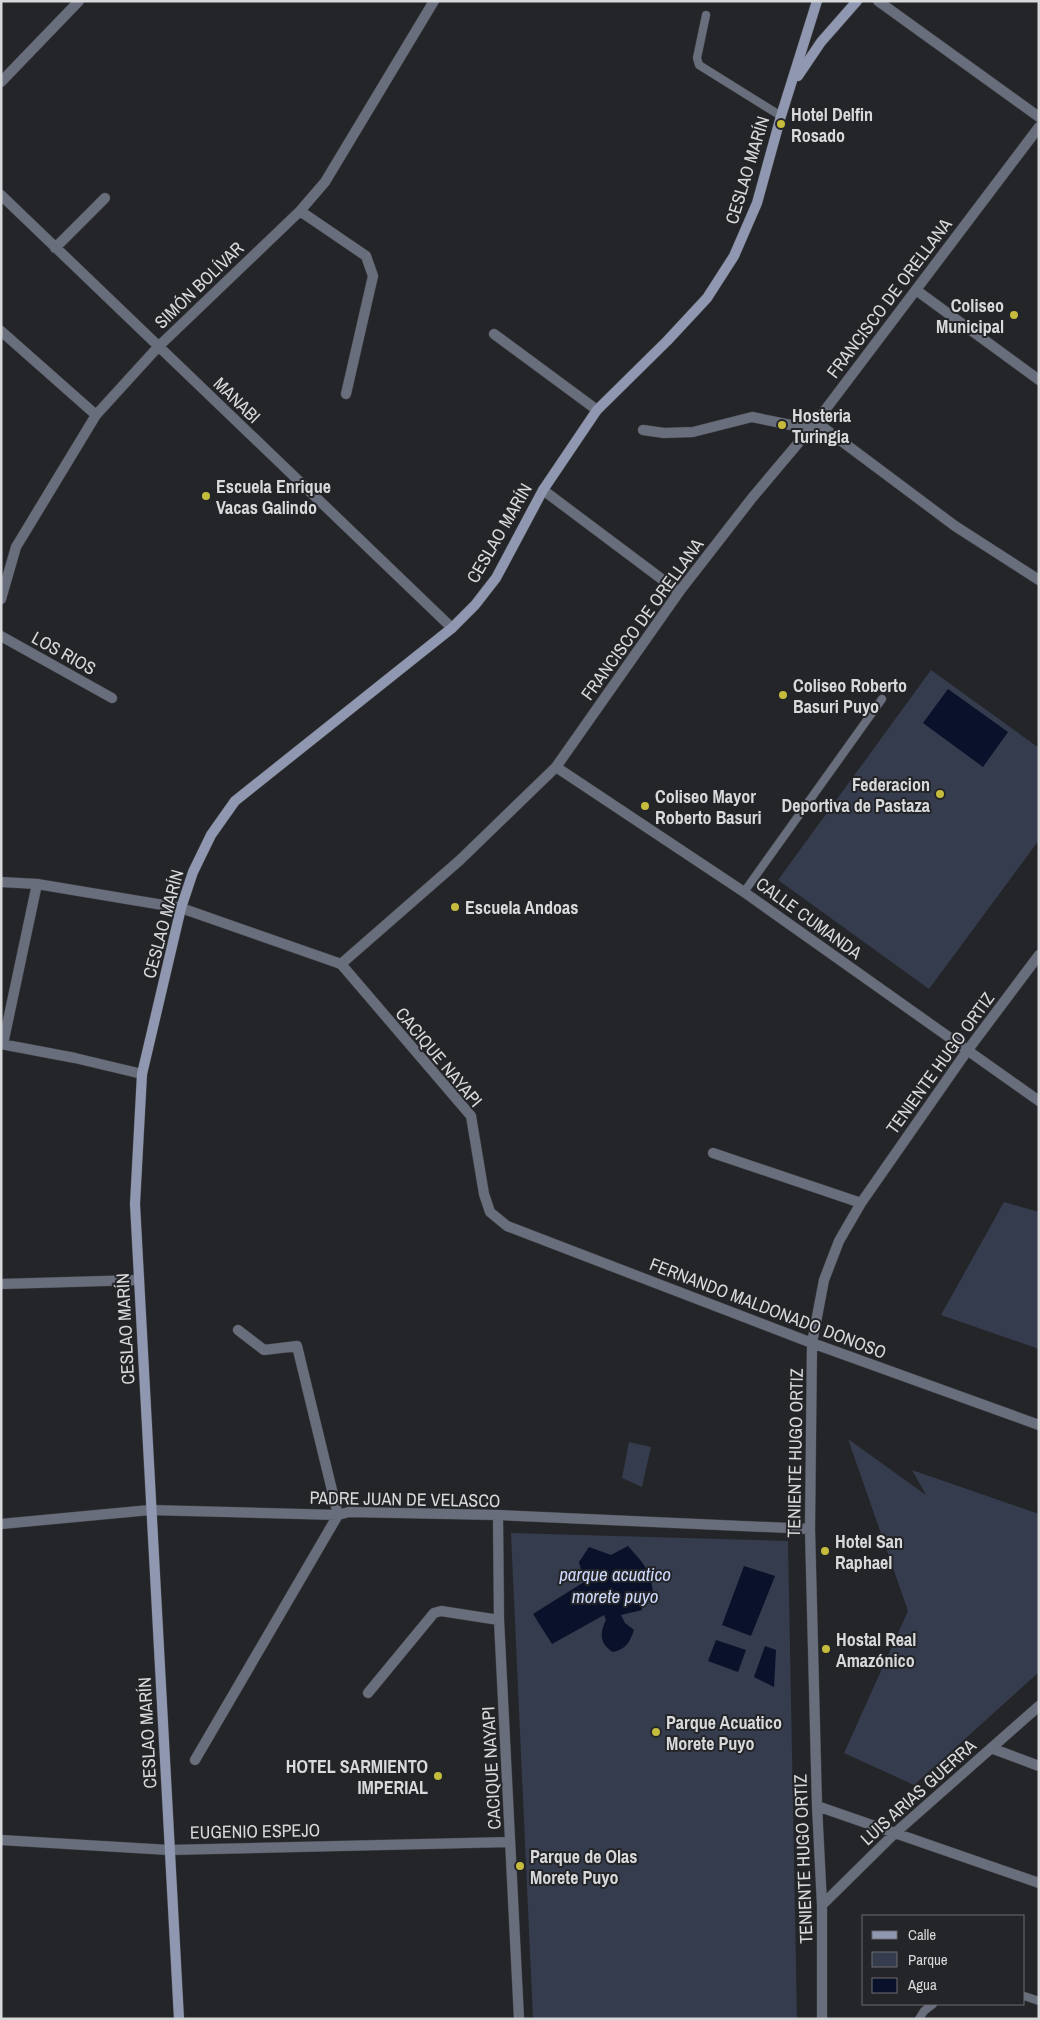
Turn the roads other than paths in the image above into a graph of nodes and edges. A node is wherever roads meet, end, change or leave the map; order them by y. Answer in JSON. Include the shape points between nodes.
{"nodes":[{"id":1,"x":78,"y":1,"type":"edge"},
{"id":2,"x":434,"y":1,"type":"edge"},
{"id":3,"x":817,"y":1,"type":"edge"},
{"id":4,"x":857,"y":1,"type":"edge"},
{"id":5,"x":878,"y":1,"type":"edge"},
{"id":6,"x":706,"y":15,"type":"dead end"},
{"id":7,"x":1,"y":82,"type":"edge"},
{"id":8,"x":791,"y":85,"type":"junction"},
{"id":9,"x":781,"y":116,"type":"junction"},
{"id":10,"x":1039,"y":117,"type":"edge"},
{"id":11,"x":1039,"y":127,"type":"edge"},
{"id":12,"x":1,"y":195,"type":"edge"},
{"id":13,"x":105,"y":198,"type":"dead end"},
{"id":14,"x":300,"y":211,"type":"junction"},
{"id":15,"x":55,"y":248,"type":"junction"},
{"id":16,"x":916,"y":290,"type":"junction"},
{"id":17,"x":1,"y":331,"type":"edge"},
{"id":18,"x":494,"y":334,"type":"dead end"},
{"id":19,"x":158,"y":347,"type":"junction"},
{"id":20,"x":1039,"y":380,"type":"edge"},
{"id":21,"x":346,"y":394,"type":"dead end"},
{"id":22,"x":597,"y":410,"type":"junction"},
{"id":23,"x":96,"y":415,"type":"junction"},
{"id":24,"x":816,"y":422,"type":"junction"},
{"id":25,"x":643,"y":430,"type":"dead end"},
{"id":26,"x":543,"y":490,"type":"junction"},
{"id":27,"x":1039,"y":580,"type":"edge"},
{"id":28,"x":679,"y":592,"type":"junction"},
{"id":29,"x":1,"y":599,"type":"edge"},
{"id":30,"x":452,"y":628,"type":"junction"},
{"id":31,"x":1,"y":636,"type":"edge"},
{"id":32,"x":112,"y":698,"type":"dead end"},
{"id":33,"x":882,"y":699,"type":"dead end"},
{"id":34,"x":556,"y":767,"type":"junction"},
{"id":35,"x":1,"y":882,"type":"edge"},
{"id":36,"x":37,"y":884,"type":"junction"},
{"id":37,"x":744,"y":892,"type":"junction"},
{"id":38,"x":181,"y":908,"type":"junction"},
{"id":39,"x":1039,"y":955,"type":"edge"},
{"id":40,"x":341,"y":964,"type":"junction"},
{"id":41,"x":2,"y":1044,"type":"edge"},
{"id":42,"x":968,"y":1051,"type":"junction"},
{"id":43,"x":142,"y":1074,"type":"junction"},
{"id":44,"x":1039,"y":1101,"type":"edge"},
{"id":45,"x":713,"y":1153,"type":"dead end"},
{"id":46,"x":861,"y":1203,"type":"junction"},
{"id":47,"x":490,"y":1212,"type":"joint"},
{"id":48,"x":139,"y":1280,"type":"junction"},
{"id":49,"x":1,"y":1284,"type":"edge"},
{"id":50,"x":238,"y":1330,"type":"dead end"},
{"id":51,"x":812,"y":1343,"type":"junction"},
{"id":52,"x":1039,"y":1425,"type":"edge"},
{"id":53,"x":150,"y":1510,"type":"junction"},
{"id":54,"x":338,"y":1515,"type":"junction"},
{"id":55,"x":498,"y":1515,"type":"junction"},
{"id":56,"x":1,"y":1524,"type":"edge"},
{"id":57,"x":810,"y":1529,"type":"junction"},
{"id":58,"x":500,"y":1620,"type":"junction"},
{"id":59,"x":368,"y":1693,"type":"dead end"},
{"id":60,"x":1039,"y":1706,"type":"edge"},
{"id":61,"x":991,"y":1748,"type":"junction"},
{"id":62,"x":195,"y":1760,"type":"dead end"},
{"id":63,"x":1039,"y":1766,"type":"edge"},
{"id":64,"x":817,"y":1806,"type":"junction"},
{"id":65,"x":895,"y":1832,"type":"junction"},
{"id":66,"x":1,"y":1840,"type":"edge"},
{"id":67,"x":510,"y":1842,"type":"junction"},
{"id":68,"x":169,"y":1850,"type":"junction"},
{"id":69,"x":1039,"y":1883,"type":"edge"},
{"id":70,"x":822,"y":1905,"type":"junction"},
{"id":71,"x":1025,"y":1996,"type":"edge"},
{"id":72,"x":1039,"y":2001,"type":"edge"},
{"id":73,"x":932,"y":2005,"type":"edge"},
{"id":74,"x":179,"y":2019,"type":"edge"},
{"id":75,"x":520,"y":2019,"type":"edge"},
{"id":76,"x":822,"y":2019,"type":"edge"},
{"id":77,"x":919,"y":2019,"type":"edge"}],
"edges":[{"from":1,"to":7,"type":"street"},
{"from":2,"to":14,"type":"street","name":"SIMÓN BOLÍVAR","via":[[324,182]]},
{"from":3,"to":8,"type":"main road","name":"CESLAO MARÍN"},
{"from":4,"to":8,"type":"main road","via":[[821,42]]},
{"from":5,"to":10,"type":"street"},
{"from":6,"to":9,"type":"lane","via":[[697,58],[699,64]]},
{"from":8,"to":9,"type":"main road","name":"CESLAO MARÍN"},
{"from":9,"to":22,"type":"main road","name":"CESLAO MARÍN","via":[[757,203],[734,256],[707,298]]},
{"from":11,"to":16,"type":"street","name":"FRANCISCO DE ORELLANA"},
{"from":12,"to":15,"type":"street","name":"MANABI"},
{"from":13,"to":15,"type":"street"},
{"from":14,"to":19,"type":"street","name":"SIMÓN BOLÍVAR"},
{"from":14,"to":21,"type":"street","via":[[366,256],[370,264],[373,276]]},
{"from":15,"to":19,"type":"street","name":"MANABI"},
{"from":16,"to":20,"type":"street"},
{"from":16,"to":24,"type":"street","name":"FRANCISCO DE ORELLANA"},
{"from":17,"to":23,"type":"street"},
{"from":18,"to":22,"type":"street"},
{"from":19,"to":23,"type":"street","name":"SIMÓN BOLÍVAR"},
{"from":19,"to":30,"type":"street","name":"MANABI"},
{"from":22,"to":26,"type":"main road","name":"CESLAO MARÍN"},
{"from":23,"to":29,"type":"street","name":"SIMÓN BOLÍVAR","via":[[16,548]]},
{"from":24,"to":25,"type":"street","via":[[791,425],[752,417],[693,432]]},
{"from":24,"to":27,"type":"street","via":[[955,526]]},
{"from":24,"to":28,"type":"street","name":"FRANCISCO DE ORELLANA"},
{"from":26,"to":28,"type":"street"},
{"from":26,"to":30,"type":"main road","name":"CESLAO MARÍN","via":[[496,578]]},
{"from":28,"to":34,"type":"street","name":"FRANCISCO DE ORELLANA"},
{"from":30,"to":38,"type":"main road","name":"CESLAO MARÍN","via":[[235,801],[211,835],[193,872]]},
{"from":31,"to":32,"type":"street","name":"LOS RIOS"},
{"from":33,"to":37,"type":"lane"},
{"from":34,"to":37,"type":"street","name":"CALLE CUMANDA"},
{"from":34,"to":40,"type":"street","name":"FRANCISCO DE ORELLANA","via":[[460,860]]},
{"from":35,"to":36,"type":"street"},
{"from":36,"to":38,"type":"street"},
{"from":36,"to":41,"type":"street"},
{"from":37,"to":42,"type":"street","name":"CALLE CUMANDA"},
{"from":38,"to":40,"type":"street"},
{"from":38,"to":43,"type":"main road","name":"CESLAO MARÍN"},
{"from":39,"to":42,"type":"street","name":"TENIENTE HUGO ORTIZ"},
{"from":40,"to":47,"type":"street","name":"CACIQUE NAYAPI","via":[[470,1116]]},
{"from":41,"to":43,"type":"street"},
{"from":42,"to":44,"type":"street","name":"CALLE CUMANDA"},
{"from":42,"to":46,"type":"street","name":"TENIENTE HUGO ORTIZ"},
{"from":43,"to":48,"type":"main road","name":"CESLAO MARÍN","via":[[136,1204]]},
{"from":45,"to":46,"type":"street"},
{"from":46,"to":51,"type":"street","name":"TENIENTE HUGO ORTIZ","via":[[839,1241],[824,1280]]},
{"from":47,"to":51,"type":"street","name":"FERNANDO MALDONADO DONOSO","via":[[507,1226]]},
{"from":48,"to":49,"type":"street"},
{"from":48,"to":53,"type":"main road","name":"CESLAO MARÍN"},
{"from":50,"to":54,"type":"street","via":[[264,1350],[297,1346]]},
{"from":51,"to":52,"type":"street","name":"FERNANDO MALDONADO DONOSO"},
{"from":51,"to":57,"type":"street","name":"TENIENTE HUGO ORTIZ"},
{"from":53,"to":54,"type":"street","name":"PADRE JUAN DE VELASCO"},
{"from":53,"to":56,"type":"street","name":"PADRE JUAN DE VELASCO"},
{"from":53,"to":68,"type":"main road","name":"CESLAO MARÍN"},
{"from":54,"to":55,"type":"street","name":"PADRE JUAN DE VELASCO","via":[[349,1512]]},
{"from":54,"to":62,"type":"street"},
{"from":55,"to":57,"type":"street","name":"PADRE JUAN DE VELASCO"},
{"from":55,"to":58,"type":"street","name":"CACIQUE NAYAPI"},
{"from":57,"to":64,"type":"street","name":"TENIENTE HUGO ORTIZ"},
{"from":58,"to":59,"type":"street","via":[[441,1610],[434,1613]]},
{"from":58,"to":67,"type":"street","name":"CACIQUE NAYAPI"},
{"from":60,"to":61,"type":"street","name":"LUIS ARIAS GUERRA"},
{"from":61,"to":63,"type":"street"},
{"from":61,"to":65,"type":"street","name":"LUIS ARIAS GUERRA"},
{"from":64,"to":65,"type":"street"},
{"from":64,"to":70,"type":"street","name":"TENIENTE HUGO ORTIZ"},
{"from":65,"to":69,"type":"street"},
{"from":65,"to":70,"type":"street","name":"LUIS ARIAS GUERRA"},
{"from":66,"to":68,"type":"street","name":"EUGENIO ESPEJO"},
{"from":67,"to":68,"type":"street","name":"EUGENIO ESPEJO"},
{"from":67,"to":75,"type":"street","name":"CACIQUE NAYAPI"},
{"from":68,"to":74,"type":"main road","name":"CESLAO MARÍN"},
{"from":70,"to":76,"type":"street","name":"TENIENTE HUGO ORTIZ"},
{"from":71,"to":72,"type":"lane"},
{"from":73,"to":77,"type":"lane"}]}
